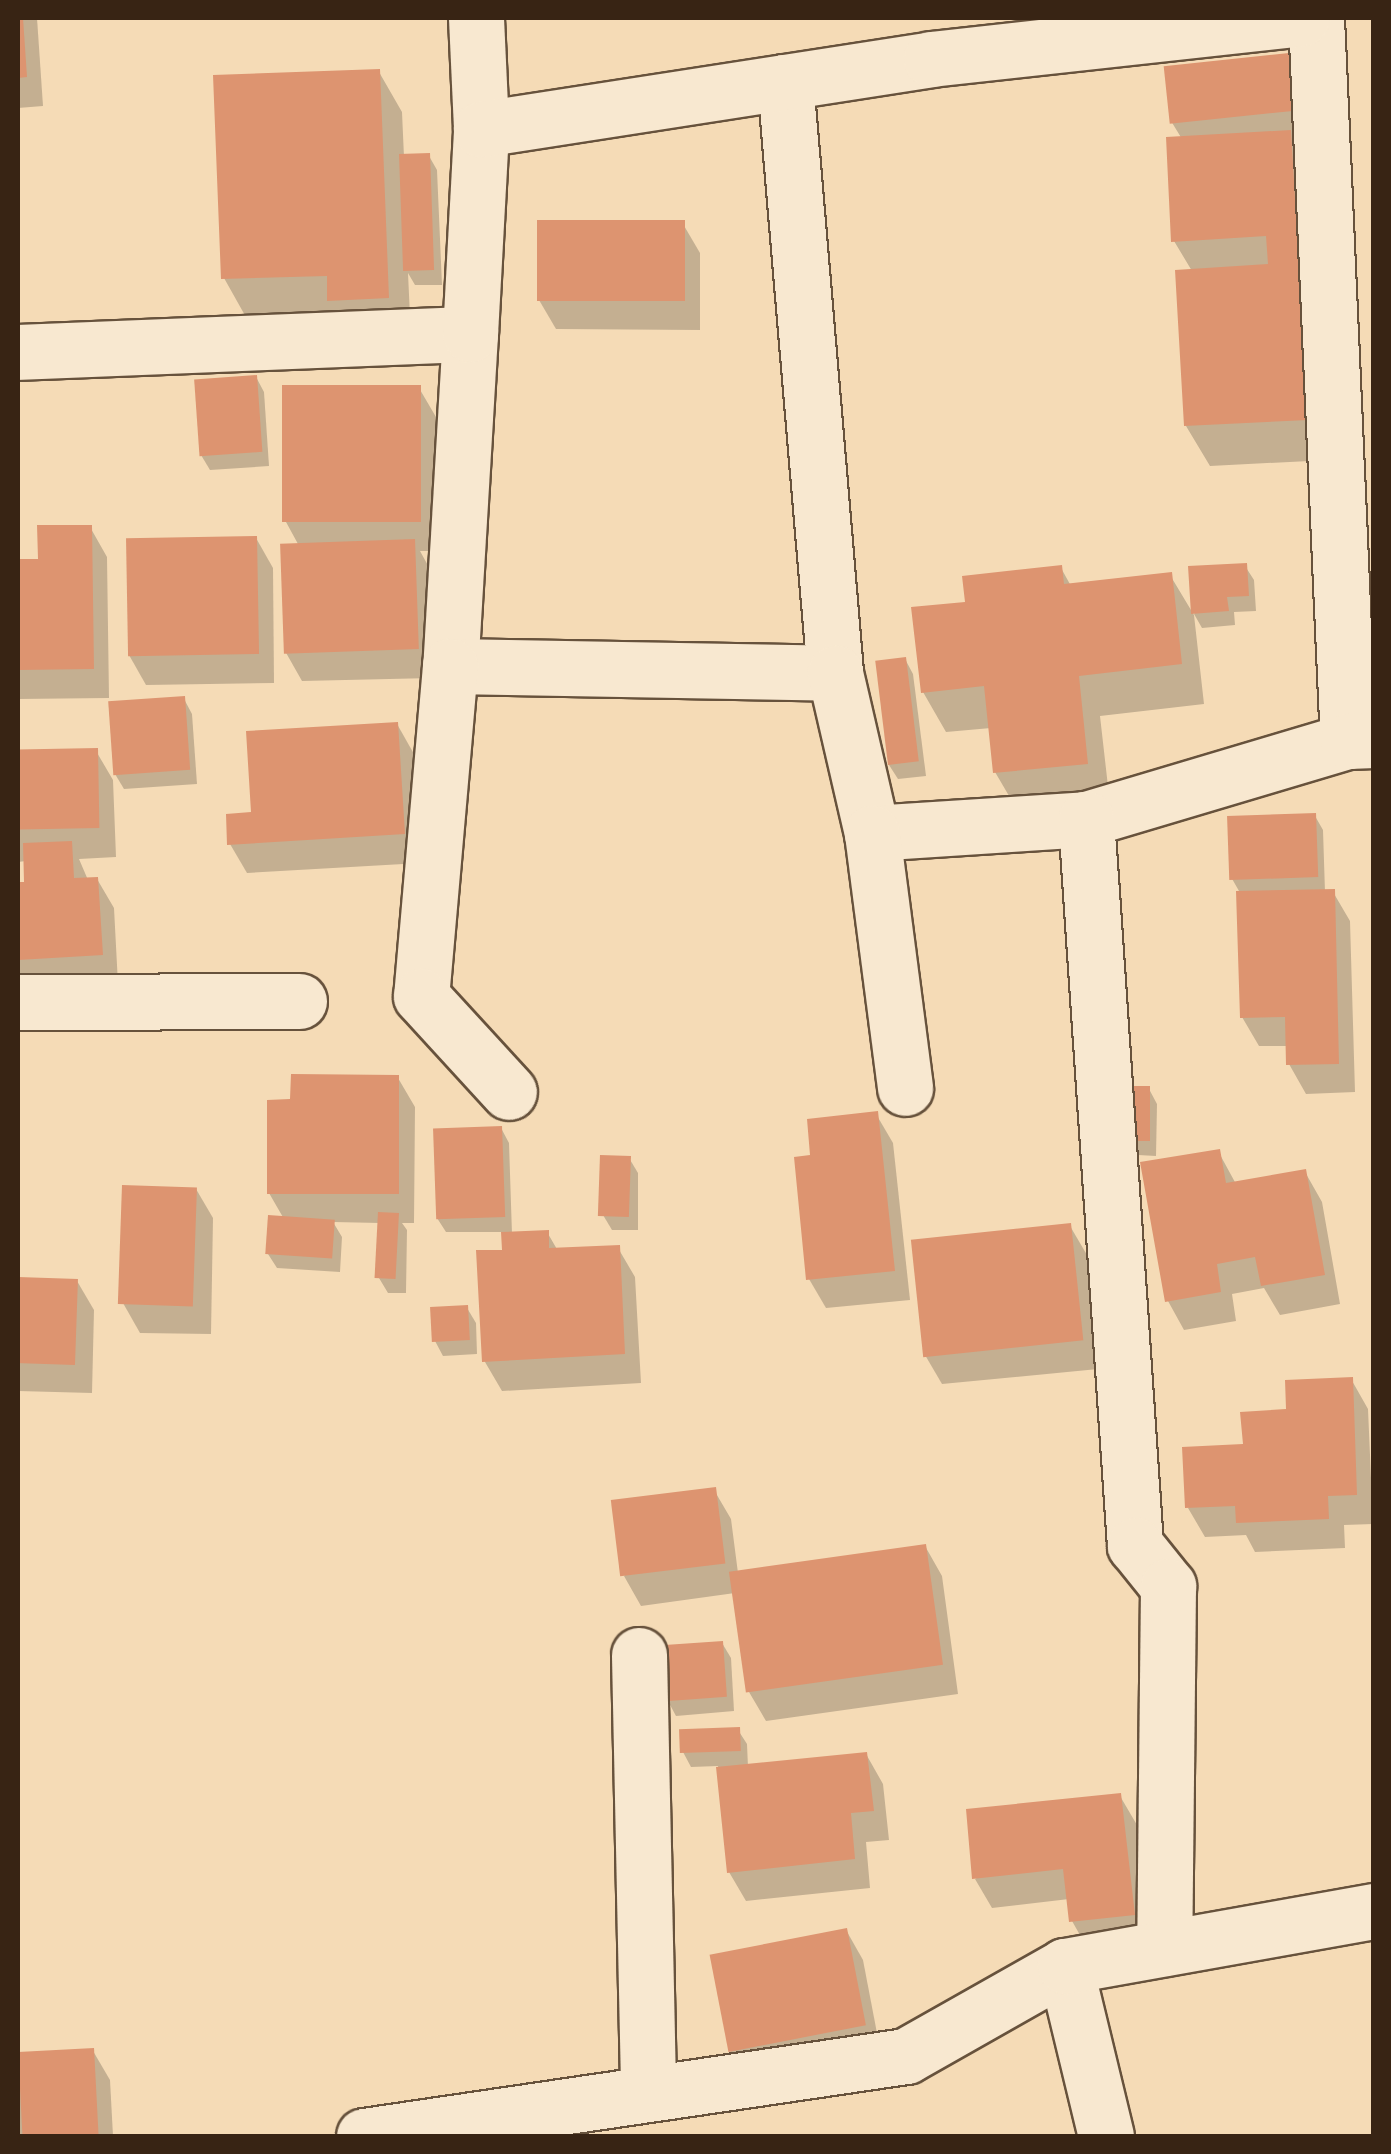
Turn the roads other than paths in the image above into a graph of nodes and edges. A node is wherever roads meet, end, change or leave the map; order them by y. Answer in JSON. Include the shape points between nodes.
{"nodes":[{"id":1,"x":476,"y":18,"type":"edge"},
{"id":2,"x":1302,"y":18,"type":"edge"},
{"id":3,"x":1316,"y":18,"type":"edge"},
{"id":4,"x":934,"y":38,"type":"edge"},
{"id":5,"x":785,"y":82,"type":"junction"},
{"id":6,"x":481,"y":128,"type":"junction"},
{"id":7,"x":470,"y":334,"type":"junction"},
{"id":8,"x":18,"y":352,"type":"edge"},
{"id":9,"x":450,"y":666,"type":"junction"},
{"id":10,"x":835,"y":673,"type":"junction"},
{"id":11,"x":1361,"y":741,"type":"edge"},
{"id":12,"x":1086,"y":819,"type":"junction"},
{"id":13,"x":872,"y":832,"type":"junction"},
{"id":14,"x":18,"y":1002,"type":"edge"},
{"id":15,"x":299,"y":1002,"type":"dead end"},
{"id":16,"x":905,"y":1088,"type":"dead end"},
{"id":17,"x":509,"y":1092,"type":"dead end"},
{"id":18,"x":639,"y":1654,"type":"dead end"},
{"id":19,"x":1374,"y":1910,"type":"edge"},
{"id":20,"x":1164,"y":1948,"type":"junction"},
{"id":21,"x":1065,"y":1966,"type":"junction"},
{"id":22,"x":648,"y":2093,"type":"junction"},
{"id":23,"x":364,"y":2136,"type":"edge"},
{"id":24,"x":1106,"y":2136,"type":"edge"}],
"edges":[{"from":1,"to":6,"type":"street"},
{"from":2,"to":4,"type":"street"},
{"from":3,"to":11,"type":"street"},
{"from":4,"to":5,"type":"street"},
{"from":5,"to":6,"type":"street"},
{"from":5,"to":10,"type":"street"},
{"from":6,"to":7,"type":"street"},
{"from":7,"to":8,"type":"street"},
{"from":7,"to":9,"type":"street"},
{"from":9,"to":10,"type":"street"},
{"from":9,"to":17,"type":"street","via":[[421,996]]},
{"from":10,"to":13,"type":"street"},
{"from":11,"to":12,"type":"street"},
{"from":12,"to":13,"type":"street"},
{"from":12,"to":20,"type":"street","via":[[1135,1545],[1168,1586]]},
{"from":13,"to":16,"type":"street"},
{"from":14,"to":15,"type":"street"},
{"from":18,"to":22,"type":"street"},
{"from":19,"to":20,"type":"street"},
{"from":20,"to":21,"type":"street"},
{"from":21,"to":22,"type":"street","via":[[906,2056]]},
{"from":21,"to":24,"type":"street"},
{"from":22,"to":23,"type":"street"}]}
